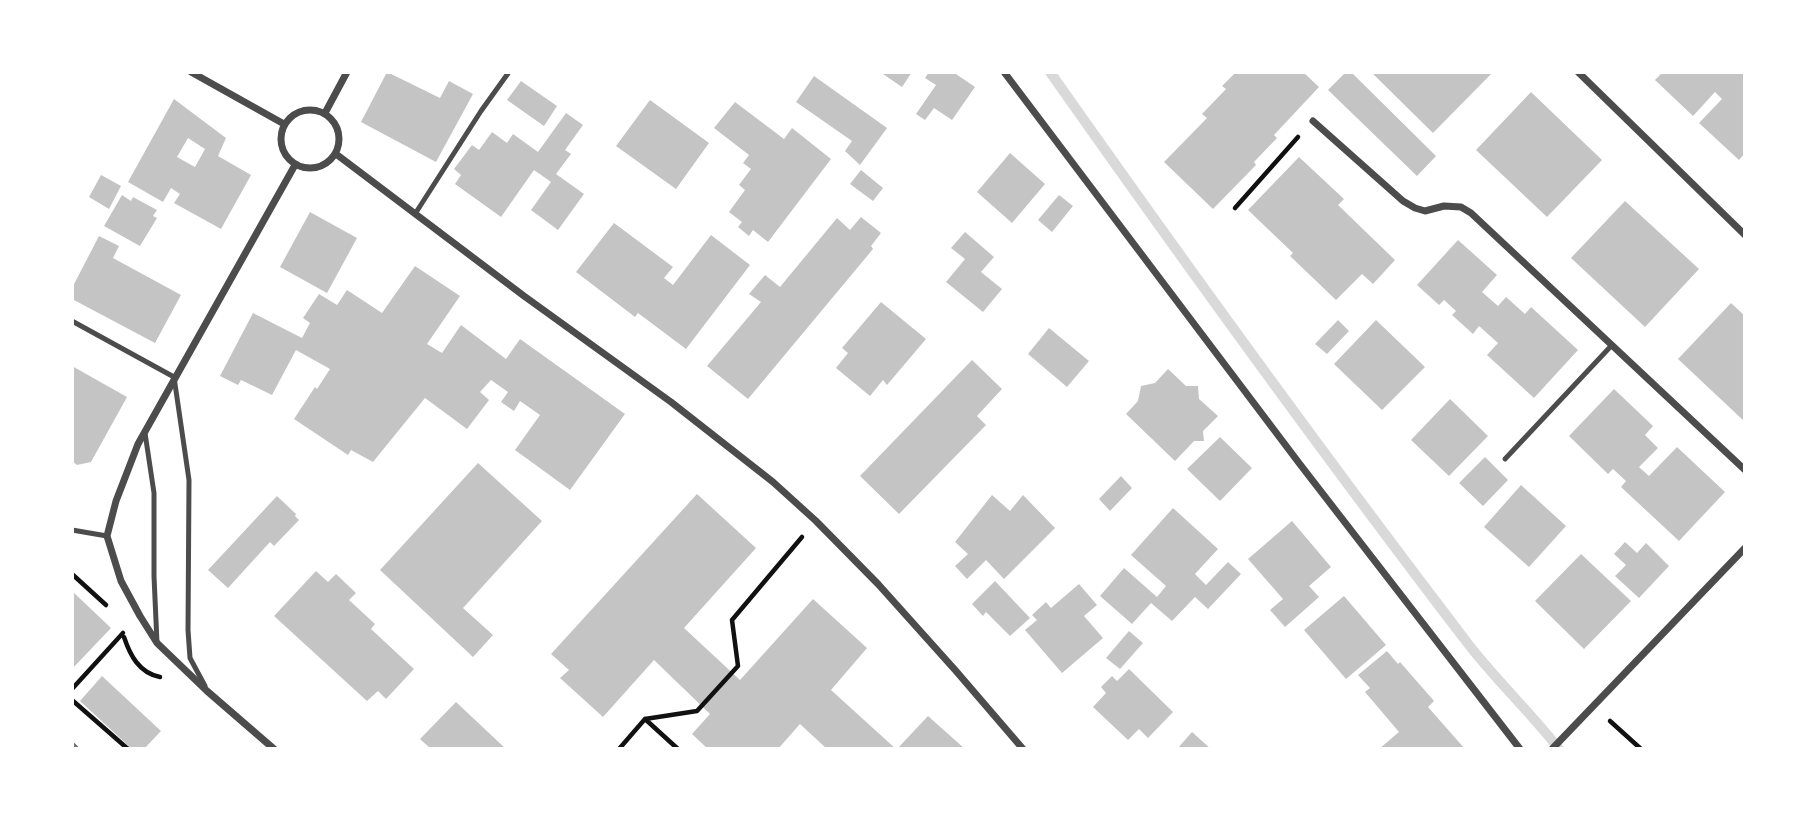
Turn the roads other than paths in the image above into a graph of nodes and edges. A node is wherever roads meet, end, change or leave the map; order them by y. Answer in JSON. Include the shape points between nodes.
{"nodes":[{"id":1,"x":191,"y":72,"type":"edge"},
{"id":2,"x":348,"y":72,"type":"edge"},
{"id":3,"x":509,"y":72,"type":"edge"},
{"id":4,"x":1004,"y":72,"type":"edge"},
{"id":5,"x":1578,"y":72,"type":"edge"},
{"id":6,"x":325,"y":113,"type":"junction"},
{"id":7,"x":1313,"y":121,"type":"road end"},
{"id":8,"x":284,"y":124,"type":"junction"},
{"id":9,"x":336,"y":154,"type":"junction"},
{"id":10,"x":295,"y":165,"type":"junction"},
{"id":11,"x":415,"y":214,"type":"junction"},
{"id":12,"x":1745,"y":235,"type":"edge"},
{"id":13,"x":72,"y":321,"type":"edge"},
{"id":14,"x":1612,"y":345,"type":"junction"},
{"id":15,"x":174,"y":377,"type":"junction"},
{"id":16,"x":145,"y":430,"type":"junction"},
{"id":17,"x":1505,"y":459,"type":"dead end"},
{"id":18,"x":1745,"y":470,"type":"edge"},
{"id":19,"x":72,"y":530,"type":"edge"},
{"id":20,"x":107,"y":536,"type":"junction"},
{"id":21,"x":1745,"y":548,"type":"edge"},
{"id":22,"x":157,"y":643,"type":"junction"},
{"id":23,"x":207,"y":691,"type":"junction"},
{"id":24,"x":274,"y":749,"type":"edge"},
{"id":25,"x":1023,"y":749,"type":"edge"},
{"id":26,"x":1520,"y":749,"type":"edge"},
{"id":27,"x":1552,"y":749,"type":"edge"}],
"edges":[{"from":1,"to":8,"type":"street"},
{"from":2,"to":6,"type":"street"},
{"from":3,"to":11,"type":"lane"},
{"from":4,"to":26,"type":"street"},
{"from":5,"to":12,"type":"street"},
{"from":6,"to":8,"type":"street","via":[[295,113]]},
{"from":6,"to":9,"type":"street","via":[[340,139]]},
{"from":7,"to":14,"type":"street","via":[[1415,208],[1461,207],[1471,213]]},
{"from":8,"to":10,"type":"street","via":[[280,139],[284,154]]},
{"from":9,"to":10,"type":"street","via":[[325,165],[310,169]]},
{"from":9,"to":11,"type":"street"},
{"from":10,"to":15,"type":"street"},
{"from":11,"to":25,"type":"street","via":[[773,482],[878,584]]},
{"from":13,"to":15,"type":"lane"},
{"from":14,"to":17,"type":"lane"},
{"from":14,"to":18,"type":"street"},
{"from":15,"to":16,"type":"street"},
{"from":15,"to":23,"type":"lane","via":[[189,480],[190,658]]},
{"from":16,"to":20,"type":"street"},
{"from":16,"to":22,"type":"lane","via":[[154,493]]},
{"from":19,"to":20,"type":"lane"},
{"from":20,"to":22,"type":"street","via":[[121,581]]},
{"from":21,"to":27,"type":"street"},
{"from":22,"to":23,"type":"street"},
{"from":23,"to":24,"type":"street"}]}
